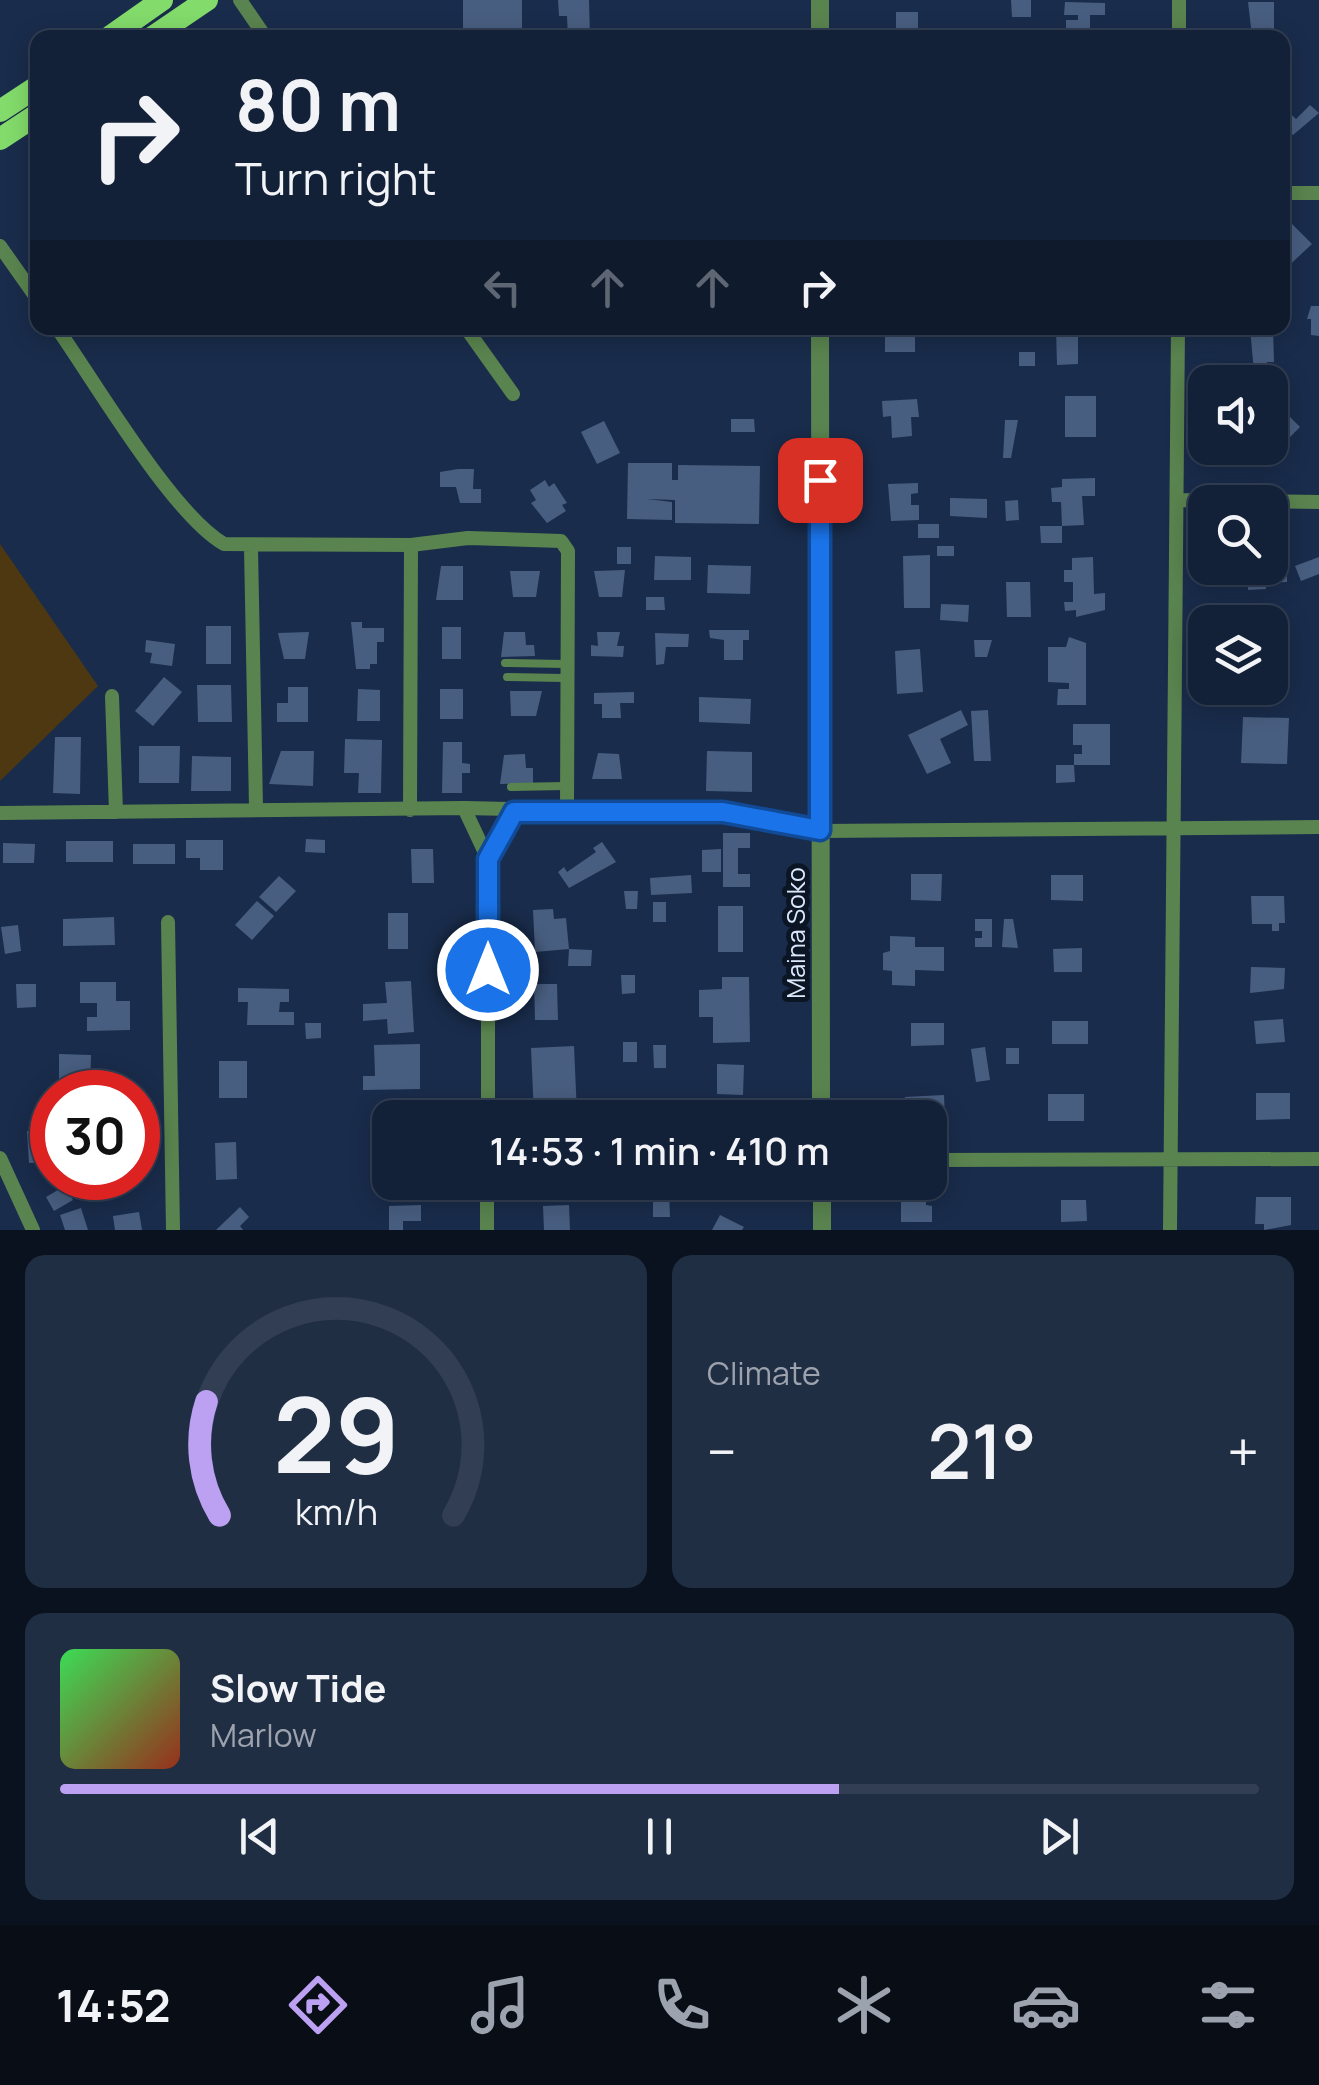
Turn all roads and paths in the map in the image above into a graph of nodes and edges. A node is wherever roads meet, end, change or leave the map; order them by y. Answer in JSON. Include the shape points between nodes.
{"nodes":[{"id":1,"x":162,"y":0,"type":"edge"},
{"id":2,"x":207,"y":0,"type":"edge"},
{"id":3,"x":240,"y":0,"type":"edge"},
{"id":4,"x":820,"y":0,"type":"edge"},
{"id":5,"x":1179,"y":0,"type":"edge"},
{"id":6,"x":119,"y":30,"type":"edge"},
{"id":7,"x":164,"y":30,"type":"edge"},
{"id":8,"x":261,"y":30,"type":"edge"},
{"id":9,"x":820,"y":30,"type":"edge"},
{"id":10,"x":1179,"y":30,"type":"edge"},
{"id":11,"x":30,"y":91,"type":"edge"},
{"id":12,"x":0,"y":111,"type":"edge"},
{"id":13,"x":30,"y":119,"type":"edge"},
{"id":14,"x":0,"y":139,"type":"edge"},
{"id":15,"x":1290,"y":193,"type":"edge"},
{"id":16,"x":1319,"y":193,"type":"edge"},
{"id":17,"x":0,"y":246,"type":"edge"},
{"id":18,"x":30,"y":289,"type":"edge"},
{"id":19,"x":62,"y":335,"type":"edge"},
{"id":20,"x":471,"y":335,"type":"edge"},
{"id":21,"x":820,"y":335,"type":"edge"},
{"id":22,"x":1178,"y":335,"type":"edge"},
{"id":23,"x":513,"y":394,"type":"dead end"},
{"id":24,"x":1178,"y":500,"type":"junction"},
{"id":25,"x":1319,"y":502,"type":"edge"},
{"id":26,"x":411,"y":545,"type":"junction"},
{"id":27,"x":252,"y":548,"type":"junction"},
{"id":28,"x":505,"y":663,"type":"dead end"},
{"id":29,"x":564,"y":671,"type":"junction"},
{"id":30,"x":506,"y":678,"type":"dead end"},
{"id":31,"x":112,"y":696,"type":"dead end"},
{"id":32,"x":564,"y":786,"type":"junction"},
{"id":33,"x":511,"y":787,"type":"dead end"},
{"id":34,"x":256,"y":807,"type":"junction"},
{"id":35,"x":464,"y":808,"type":"junction"},
{"id":36,"x":410,"y":810,"type":"junction"},
{"id":37,"x":567,"y":810,"type":"junction"},
{"id":38,"x":116,"y":812,"type":"junction"},
{"id":39,"x":514,"y":812,"type":"junction"},
{"id":40,"x":0,"y":813,"type":"edge"},
{"id":41,"x":1319,"y":827,"type":"edge"},
{"id":42,"x":1175,"y":828,"type":"junction"},
{"id":43,"x":820,"y":830,"type":"junction"},
{"id":44,"x":488,"y":859,"type":"junction"},
{"id":45,"x":168,"y":922,"type":"dead end"},
{"id":46,"x":488,"y":1100,"type":"edge"},
{"id":47,"x":821,"y":1100,"type":"edge"},
{"id":48,"x":0,"y":1158,"type":"edge"},
{"id":49,"x":1170,"y":1158,"type":"junction"},
{"id":50,"x":1319,"y":1159,"type":"edge"},
{"id":51,"x":947,"y":1160,"type":"edge"},
{"id":52,"x":488,"y":1200,"type":"edge"},
{"id":53,"x":822,"y":1200,"type":"edge"},
{"id":54,"x":33,"y":1230,"type":"edge"},
{"id":55,"x":174,"y":1230,"type":"edge"},
{"id":56,"x":487,"y":1230,"type":"edge"},
{"id":57,"x":822,"y":1230,"type":"edge"},
{"id":58,"x":1170,"y":1230,"type":"edge"}],
"edges":[{"from":1,"to":6,"type":"main road"},
{"from":2,"to":7,"type":"main road"},
{"from":3,"to":8,"type":"street"},
{"from":4,"to":9,"type":"street"},
{"from":5,"to":10,"type":"street"},
{"from":11,"to":12,"type":"main road"},
{"from":13,"to":14,"type":"main road"},
{"from":15,"to":16,"type":"street"},
{"from":17,"to":18,"type":"street"},
{"from":19,"to":27,"type":"street","via":[[180,505],[206,534]]},
{"from":20,"to":23,"type":"street"},
{"from":21,"to":43,"type":"street","name":"Maina Soko"},
{"from":22,"to":24,"type":"street"},
{"from":24,"to":25,"type":"street"},
{"from":24,"to":42,"type":"street"},
{"from":26,"to":27,"type":"street"},
{"from":26,"to":29,"type":"street","via":[[468,538],[561,540],[568,551]]},
{"from":26,"to":36,"type":"street"},
{"from":27,"to":34,"type":"street"},
{"from":28,"to":29,"type":"lane"},
{"from":29,"to":30,"type":"lane"},
{"from":29,"to":32,"type":"street"},
{"from":31,"to":38,"type":"street"},
{"from":32,"to":33,"type":"lane"},
{"from":32,"to":37,"type":"street"},
{"from":34,"to":36,"type":"street"},
{"from":34,"to":38,"type":"street"},
{"from":35,"to":36,"type":"street"},
{"from":35,"to":39,"type":"street"},
{"from":35,"to":44,"type":"street"},
{"from":37,"to":39,"type":"street"},
{"from":37,"to":43,"type":"street","via":[[723,812]]},
{"from":38,"to":40,"type":"street"},
{"from":39,"to":44,"type":"street"},
{"from":41,"to":42,"type":"street"},
{"from":42,"to":43,"type":"street"},
{"from":42,"to":49,"type":"street"},
{"from":43,"to":47,"type":"street","name":"Maina Soko"},
{"from":44,"to":46,"type":"street"},
{"from":45,"to":55,"type":"street"},
{"from":48,"to":54,"type":"street"},
{"from":49,"to":50,"type":"street"},
{"from":49,"to":51,"type":"street"},
{"from":49,"to":58,"type":"street"},
{"from":52,"to":56,"type":"street"},
{"from":53,"to":57,"type":"street"}]}
